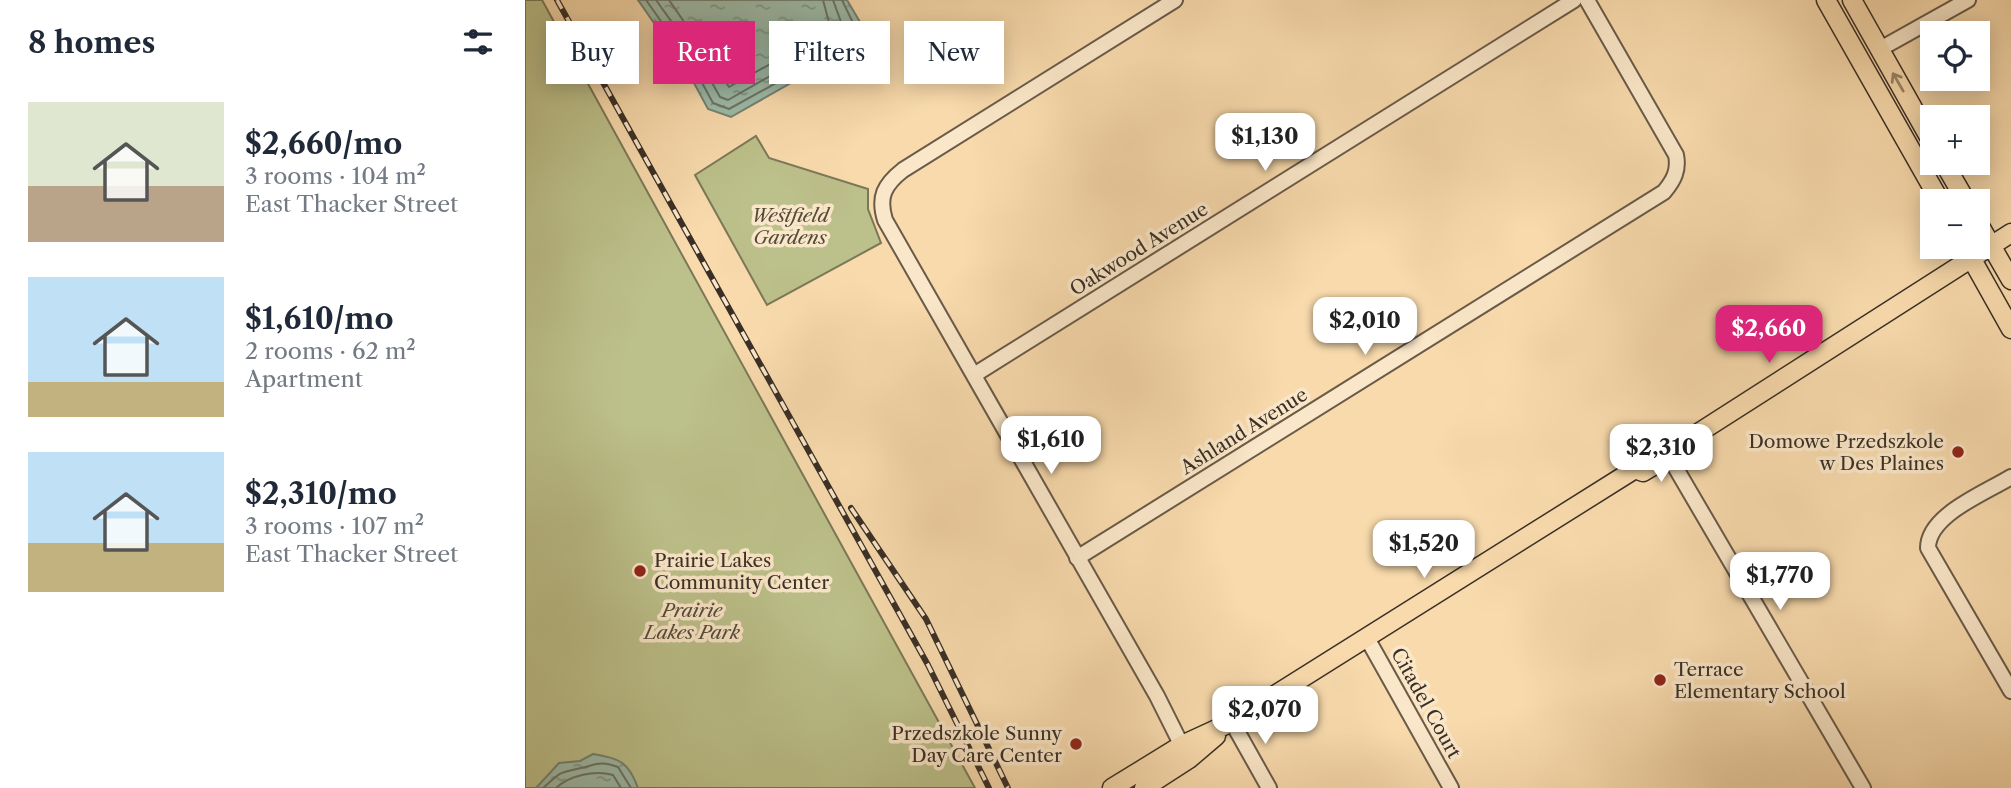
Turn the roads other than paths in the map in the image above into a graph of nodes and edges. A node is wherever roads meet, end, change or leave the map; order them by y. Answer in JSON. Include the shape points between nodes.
{"nodes":[{"id":1,"x":1175,"y":0,"type":"edge"},
{"id":2,"x":1574,"y":0,"type":"edge"},
{"id":3,"x":1587,"y":0,"type":"edge"},
{"id":4,"x":1826,"y":0,"type":"edge"},
{"id":5,"x":1852,"y":0,"type":"edge"},
{"id":6,"x":1968,"y":0,"type":"edge"},
{"id":7,"x":1880,"y":49,"type":"junction"},
{"id":8,"x":1920,"y":121,"type":"edge"},
{"id":9,"x":1933,"y":189,"type":"edge"},
{"id":10,"x":2011,"y":233,"type":"edge"},
{"id":11,"x":1991,"y":246,"type":"joint"},
{"id":12,"x":1960,"y":259,"type":"edge"},
{"id":13,"x":1972,"y":259,"type":"edge"},
{"id":14,"x":2011,"y":280,"type":"edge"},
{"id":15,"x":2011,"y":329,"type":"edge"},
{"id":16,"x":974,"y":375,"type":"junction"},
{"id":17,"x":1667,"y":453,"type":"junction"},
{"id":18,"x":2011,"y":477,"type":"edge"},
{"id":19,"x":1077,"y":558,"type":"junction"},
{"id":20,"x":1367,"y":638,"type":"junction"},
{"id":21,"x":2011,"y":691,"type":"edge"},
{"id":22,"x":1231,"y":722,"type":"junction"},
{"id":23,"x":1186,"y":752,"type":"junction"},
{"id":24,"x":1112,"y":788,"type":"edge"},
{"id":25,"x":1144,"y":788,"type":"edge"},
{"id":26,"x":1269,"y":788,"type":"edge"},
{"id":27,"x":1451,"y":788,"type":"edge"},
{"id":28,"x":1863,"y":788,"type":"edge"}],
"edges":[{"from":1,"to":16,"type":"street","via":[[888,182],[882,201],[885,220]]},
{"from":2,"to":16,"type":"street","name":"Oakwood Avenue"},
{"from":3,"to":19,"type":"street","name":"Ashland Avenue","via":[[1672,148],[1675,176],[1664,192]]},
{"from":4,"to":9,"type":"main road"},
{"from":5,"to":7,"type":"main road"},
{"from":6,"to":7,"type":"street"},
{"from":8,"to":7,"type":"main road","one_way":true},
{"from":10,"to":11,"type":"main road"},
{"from":11,"to":14,"type":"main road"},
{"from":12,"to":17,"type":"main road"},
{"from":13,"to":15,"type":"main road"},
{"from":16,"to":19,"type":"street"},
{"from":17,"to":20,"type":"main road","via":[[1663,460],[1643,472],[1635,469]]},
{"from":17,"to":28,"type":"street"},
{"from":18,"to":21,"type":"street","via":[[1940,520],[1928,535],[1928,548]]},
{"from":19,"to":23,"type":"street"},
{"from":20,"to":22,"type":"main road"},
{"from":20,"to":27,"type":"street","name":"Citadel Court"},
{"from":22,"to":23,"type":"main road"},
{"from":22,"to":26,"type":"street"},
{"from":23,"to":24,"type":"main road"},
{"from":23,"to":25,"type":"main road"}]}
